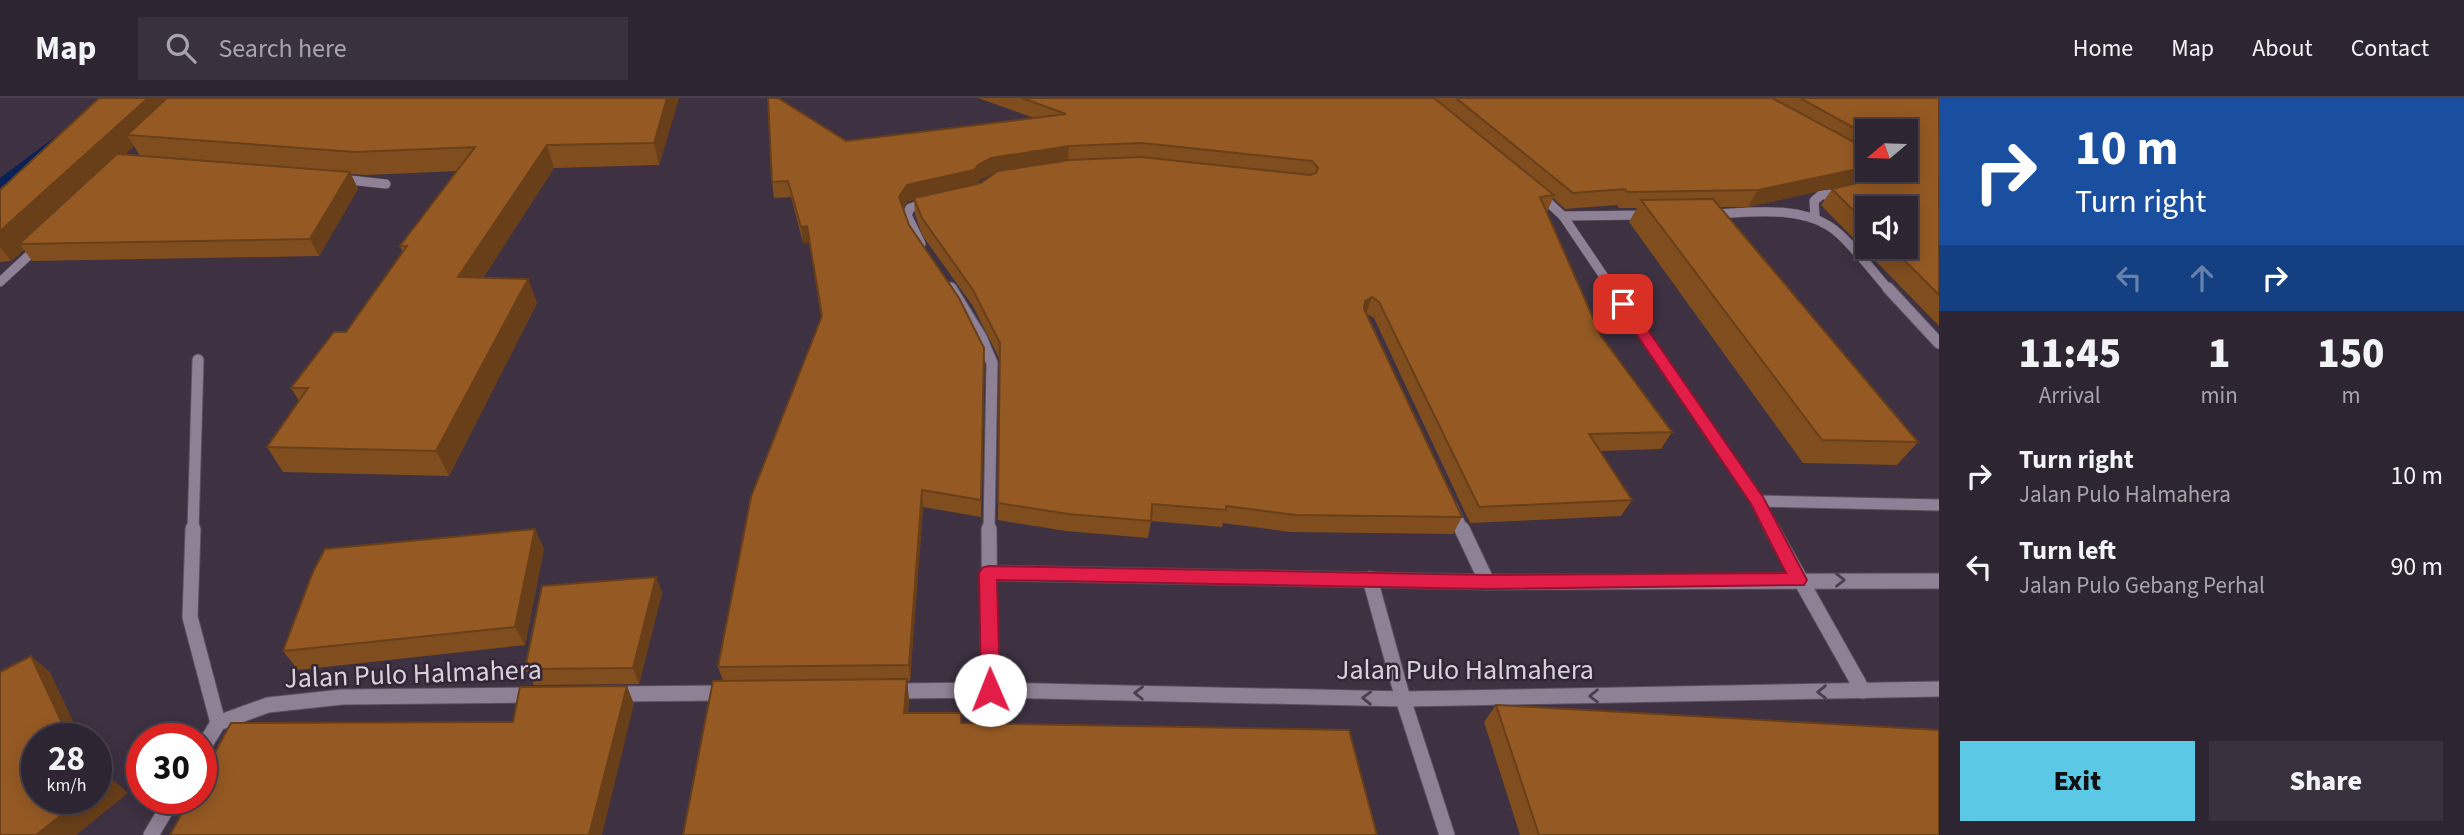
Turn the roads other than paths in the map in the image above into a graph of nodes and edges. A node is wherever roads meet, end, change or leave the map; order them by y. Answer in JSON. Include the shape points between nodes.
{"nodes":[{"id":1,"x":324,"y":177,"type":"edge"},
{"id":2,"x":1525,"y":183,"type":"edge"},
{"id":3,"x":386,"y":184,"type":"edge"},
{"id":4,"x":1857,"y":191,"type":"edge"},
{"id":5,"x":944,"y":199,"type":"edge"},
{"id":6,"x":1657,"y":215,"type":"edge"},
{"id":7,"x":1698,"y":215,"type":"edge"},
{"id":8,"x":1563,"y":216,"type":"junction"},
{"id":9,"x":1815,"y":217,"type":"junction"},
{"id":10,"x":50,"y":235,"type":"edge"},
{"id":11,"x":929,"y":256,"type":"edge"},
{"id":12,"x":942,"y":275,"type":"edge"},
{"id":13,"x":0,"y":282,"type":"edge"},
{"id":14,"x":1939,"y":344,"type":"edge"},
{"id":15,"x":198,"y":360,"type":"dead end"},
{"id":16,"x":1447,"y":495,"type":"edge"},
{"id":17,"x":1757,"y":501,"type":"junction"},
{"id":18,"x":1939,"y":505,"type":"edge"},
{"id":19,"x":988,"y":573,"type":"junction"},
{"id":20,"x":1370,"y":579,"type":"junction"},
{"id":21,"x":1798,"y":580,"type":"junction"},
{"id":22,"x":1939,"y":581,"type":"edge"},
{"id":23,"x":1487,"y":582,"type":"junction"},
{"id":24,"x":1939,"y":689,"type":"edge"},
{"id":25,"x":990,"y":690,"type":"junction"},
{"id":26,"x":880,"y":691,"type":"edge"},
{"id":27,"x":1863,"y":691,"type":"junction"},
{"id":28,"x":742,"y":693,"type":"edge"},
{"id":29,"x":604,"y":694,"type":"edge"},
{"id":30,"x":549,"y":695,"type":"edge"},
{"id":31,"x":1403,"y":699,"type":"junction"},
{"id":32,"x":218,"y":723,"type":"joint"},
{"id":33,"x":163,"y":814,"type":"edge"},
{"id":34,"x":151,"y":835,"type":"edge"},
{"id":35,"x":1447,"y":835,"type":"edge"}],
"edges":[{"from":1,"to":3,"type":"street"},
{"from":2,"to":8,"type":"street"},
{"from":4,"to":9,"type":"street","via":[[1821,195],[1814,201]]},
{"from":5,"to":11,"type":"street","via":[[910,208],[908,215]]},
{"from":6,"to":8,"type":"street"},
{"from":7,"to":9,"type":"street","via":[[1792,213]]},
{"from":8,"to":17,"type":"street"},
{"from":9,"to":14,"type":"street","via":[[1831,227]]},
{"from":10,"to":13,"type":"street"},
{"from":12,"to":19,"type":"street","via":[[992,363]]},
{"from":15,"to":32,"type":"street","via":[[190,617]]},
{"from":16,"to":23,"type":"street"},
{"from":17,"to":18,"type":"street"},
{"from":17,"to":21,"type":"street"},
{"from":19,"to":20,"type":"street"},
{"from":19,"to":25,"type":"street"},
{"from":20,"to":23,"type":"street"},
{"from":20,"to":31,"type":"street"},
{"from":21,"to":22,"type":"street","one_way":true},
{"from":21,"to":23,"type":"street"},
{"from":21,"to":27,"type":"street"},
{"from":24,"to":27,"type":"street","name":"Jalan Pulo Halmahera"},
{"from":25,"to":26,"type":"street","name":"Jalan Pulo Halmahera"},
{"from":31,"to":25,"type":"street","name":"Jalan Pulo Halmahera","one_way":true},
{"from":27,"to":31,"type":"street","name":"Jalan Pulo Halmahera","one_way":true},
{"from":28,"to":29,"type":"street"},
{"from":30,"to":32,"type":"street","name":"Jalan Pulo Halmahera","via":[[342,697],[268,705]]},
{"from":31,"to":35,"type":"street"},
{"from":33,"to":34,"type":"street"}]}
